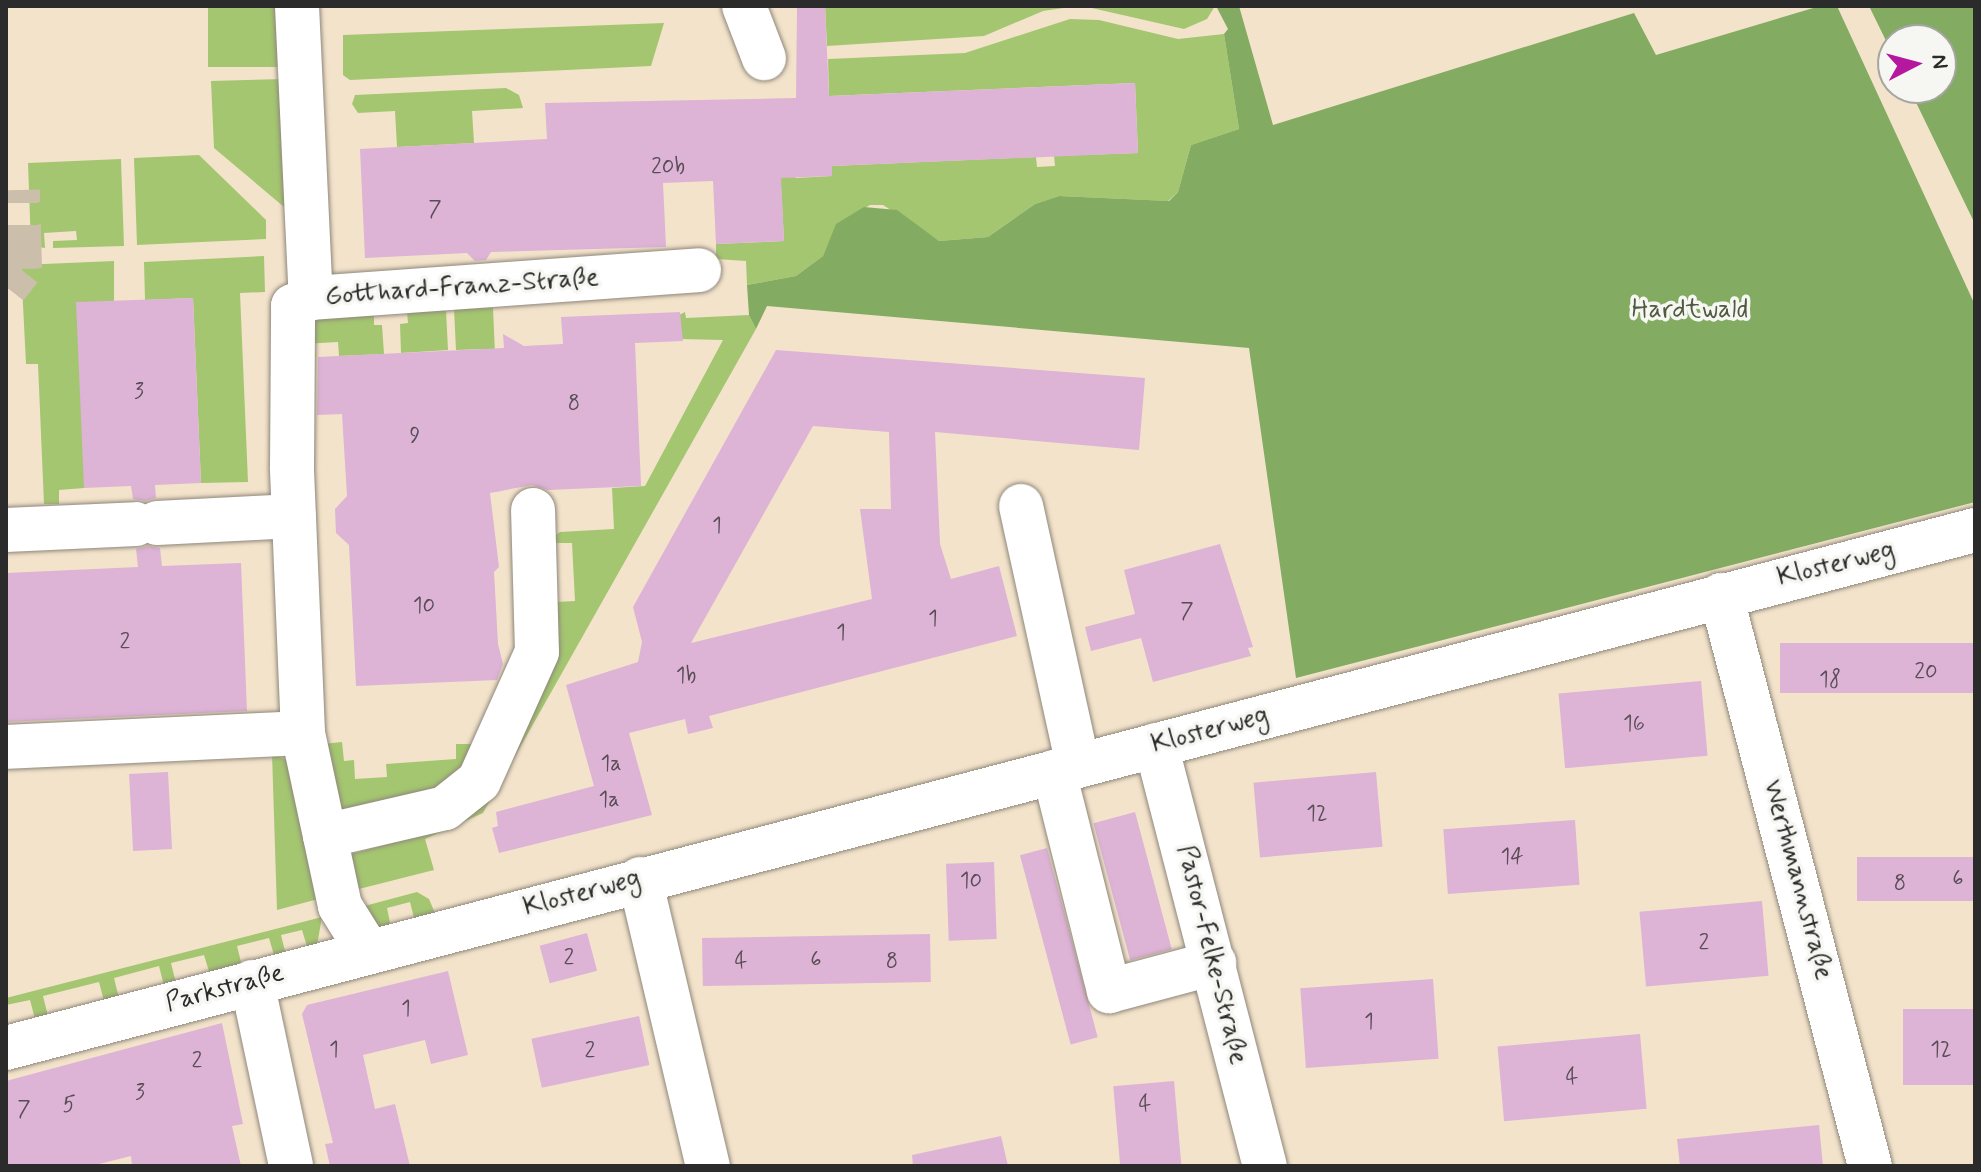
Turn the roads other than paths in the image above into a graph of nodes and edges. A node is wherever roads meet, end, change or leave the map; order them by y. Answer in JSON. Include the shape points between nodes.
{"nodes":[{"id":1,"x":297,"y":6,"type":"edge"},
{"id":2,"x":744,"y":6,"type":"edge"},
{"id":3,"x":764,"y":58,"type":"dead end"},
{"id":4,"x":699,"y":270,"type":"dead end"},
{"id":5,"x":311,"y":298,"type":"junction"},
{"id":6,"x":1021,"y":506,"type":"dead end"},
{"id":7,"x":533,"y":510,"type":"dead end"},
{"id":8,"x":294,"y":516,"type":"junction"},
{"id":9,"x":6,"y":530,"type":"edge"},
{"id":10,"x":1975,"y":530,"type":"edge"},
{"id":11,"x":1721,"y":595,"type":"junction"},
{"id":12,"x":303,"y":733,"type":"junction"},
{"id":13,"x":1156,"y":745,"type":"junction"},
{"id":14,"x":6,"y":747,"type":"edge"},
{"id":15,"x":1066,"y":769,"type":"junction"},
{"id":16,"x":325,"y":836,"type":"junction"},
{"id":17,"x":640,"y":879,"type":"junction"},
{"id":18,"x":444,"y":931,"type":"joint"},
{"id":19,"x":348,"y":957,"type":"junction"},
{"id":20,"x":1214,"y":963,"type":"junction"},
{"id":21,"x":252,"y":982,"type":"junction"},
{"id":22,"x":6,"y":1048,"type":"edge"},
{"id":23,"x":291,"y":1166,"type":"edge"},
{"id":24,"x":708,"y":1166,"type":"edge"},
{"id":25,"x":1265,"y":1166,"type":"edge"},
{"id":26,"x":1870,"y":1166,"type":"edge"}],
"edges":[{"from":1,"to":5,"type":"street"},
{"from":2,"to":3,"type":"street"},
{"from":4,"to":5,"type":"street","name":"Gotthard-Franz-Straße"},
{"from":5,"to":8,"type":"street","name":"Gotthard-Franz-Straße","via":[[293,306],[290,319]]},
{"from":6,"to":15,"type":"street"},
{"from":7,"to":16,"type":"street","via":[[537,652],[479,781],[445,808]]},
{"from":8,"to":9,"type":"street"},
{"from":8,"to":12,"type":"street","name":"Gotthard-Franz-Straße"},
{"from":10,"to":11,"type":"street","name":"Klosterweg"},
{"from":11,"to":13,"type":"street","name":"Klosterweg"},
{"from":11,"to":26,"type":"street","name":"Werthmannstraße","via":[[1856,1096]]},
{"from":12,"to":14,"type":"street"},
{"from":12,"to":16,"type":"street","name":"Gotthard-Franz-Straße"},
{"from":13,"to":15,"type":"street","name":"Klosterweg"},
{"from":13,"to":20,"type":"street","name":"Pastor-Felke-Straße"},
{"from":15,"to":17,"type":"street","name":"Klosterweg"},
{"from":15,"to":20,"type":"street","via":[[1109,991]]},
{"from":16,"to":19,"type":"street","name":"Gotthard-Franz-Straße"},
{"from":17,"to":18,"type":"street","name":"Klosterweg"},
{"from":17,"to":24,"type":"street"},
{"from":18,"to":19,"type":"street","name":"Parkstraße"},
{"from":19,"to":21,"type":"street","name":"Parkstraße"},
{"from":20,"to":25,"type":"street","name":"Pastor-Felke-Straße"},
{"from":21,"to":22,"type":"street","name":"Parkstraße"},
{"from":21,"to":23,"type":"street"}]}
